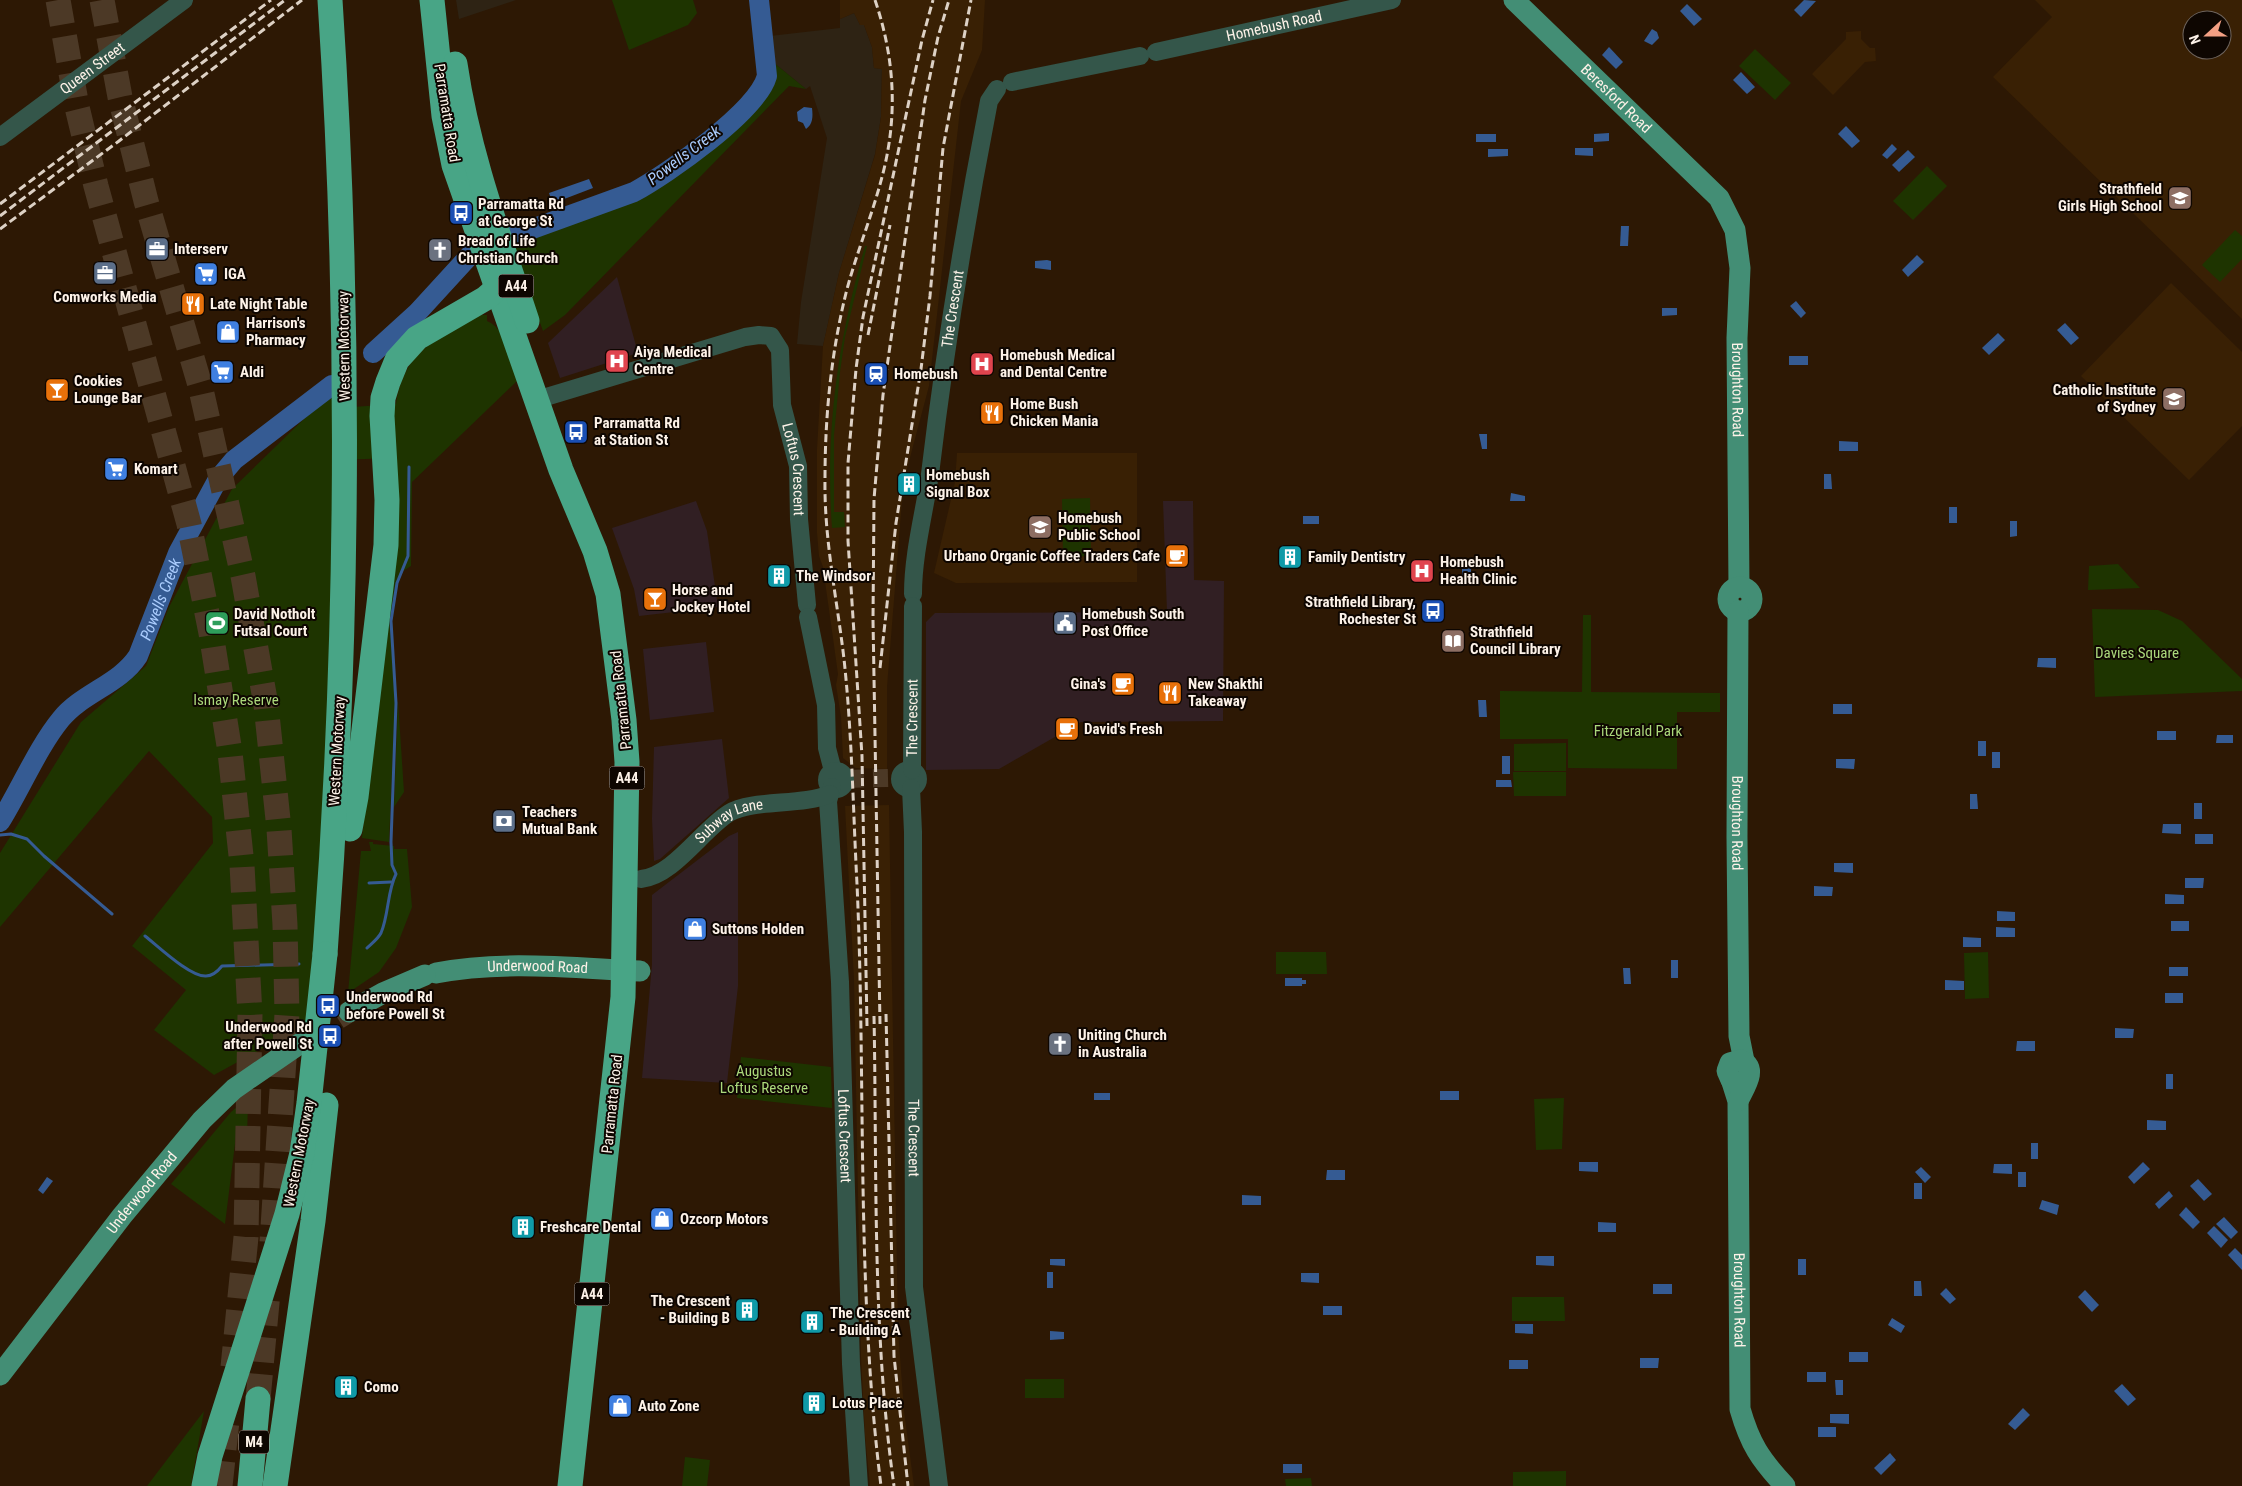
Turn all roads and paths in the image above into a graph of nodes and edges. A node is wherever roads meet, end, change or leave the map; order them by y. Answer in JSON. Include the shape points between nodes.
{"nodes":[{"id":1,"x":184,"y":0,"type":"edge"},
{"id":2,"x":330,"y":0,"type":"edge"},
{"id":3,"x":345,"y":0,"type":"edge"},
{"id":4,"x":432,"y":0,"type":"edge"},
{"id":5,"x":445,"y":0,"type":"edge"},
{"id":6,"x":1392,"y":0,"type":"edge"},
{"id":7,"x":1514,"y":0,"type":"edge"},
{"id":8,"x":1005,"y":85,"type":"joint"},
{"id":9,"x":0,"y":137,"type":"edge"},
{"id":10,"x":479,"y":177,"type":"junction"},
{"id":11,"x":1719,"y":198,"type":"joint"},
{"id":12,"x":498,"y":288,"type":"junction"},
{"id":13,"x":544,"y":397,"type":"junction"},
{"id":14,"x":352,"y":491,"type":"junction"},
{"id":15,"x":837,"y":782,"type":"junction"},
{"id":16,"x":350,"y":829,"type":"junction"},
{"id":17,"x":641,"y":879,"type":"junction"},
{"id":18,"x":332,"y":953,"type":"junction"},
{"id":19,"x":632,"y":971,"type":"junction"},
{"id":20,"x":349,"y":1012,"type":"tunnel mouth"},
{"id":21,"x":311,"y":1036,"type":"tunnel mouth"},
{"id":22,"x":0,"y":1375,"type":"edge"},
{"id":23,"x":258,"y":1399,"type":"tunnel mouth"},
{"id":24,"x":204,"y":1486,"type":"edge"},
{"id":25,"x":250,"y":1486,"type":"edge"},
{"id":26,"x":276,"y":1486,"type":"edge"},
{"id":27,"x":570,"y":1486,"type":"edge"},
{"id":28,"x":585,"y":1486,"type":"edge"},
{"id":29,"x":859,"y":1486,"type":"edge"},
{"id":30,"x":939,"y":1486,"type":"edge"},
{"id":31,"x":1785,"y":1486,"type":"edge"}],
"edges":[{"from":1,"to":9,"type":"street","name":"Queen Street"},
{"from":2,"to":14,"type":"highway","name":"Western Motorway"},
{"from":3,"to":14,"type":"highway","name":"Western Motorway","via":[[358,235]]},
{"from":4,"to":12,"type":"highway","name":"Parramatta Road","number":"A44","via":[[444,116],[454,165]]},
{"from":5,"to":10,"type":"highway","name":"Parramatta Road","number":"A44","via":[[461,106]]},
{"from":6,"to":8,"type":"street","name":"Homebush Road"},
{"from":7,"to":11,"type":"main road","name":"Beresford Road"},
{"from":8,"to":30,"type":"street","name":"The Crescent","via":[[989,101],[944,358],[913,577],[903,779],[913,832],[914,1287]]},
{"from":10,"to":12,"type":"highway","via":[[484,216],[502,276],[502,284]]},
{"from":10,"to":13,"type":"highway","name":"Parramatta Road","number":"A44"},
{"from":11,"to":31,"type":"main road","name":"Broughton Road","via":[[1734,230],[1740,268],[1737,338],[1740,587],[1733,590],[1728,598],[1732,608],[1738,611],[1740,1409],[1751,1443]]},
{"from":12,"to":13,"type":"highway","name":"Parramatta Road","number":"A44"},
{"from":12,"to":16,"type":"highway","via":[[417,338],[392,369],[383,398],[385,566]]},
{"from":13,"to":15,"type":"street","name":"Loftus Crescent","via":[[745,337],[771,336],[780,350],[782,405],[798,466],[799,519],[808,611],[826,705],[827,748]]},
{"from":13,"to":17,"type":"highway","name":"Parramatta Road","number":"A44","via":[[620,590],[629,647],[641,781]]},
{"from":13,"to":19,"type":"highway","name":"Parramatta Road","number":"A44","via":[[561,470],[596,551],[608,594],[627,762]]},
{"from":14,"to":16,"type":"highway","name":"Western Motorway"},
{"from":14,"to":18,"type":"highway","name":"Western Motorway","via":[[337,752]]},
{"from":15,"to":17,"type":"street","name":"Subway Lane","via":[[802,800],[730,813],[666,868],[652,878]]},
{"from":15,"to":29,"type":"street","name":"Loftus Crescent","via":[[828,801],[841,1001],[851,1364]]},
{"from":16,"to":18,"type":"highway","name":"Western Motorway"},
{"from":17,"to":19,"type":"highway","name":"Parramatta Road","number":"A44"},
{"from":18,"to":24,"type":"highway","name":"Western Motorway","bridge":true,"via":[[302,1153],[287,1214],[210,1456]]},
{"from":18,"to":26,"type":"highway","name":"Western Motorway","via":[[326,1105]]},
{"from":19,"to":20,"type":"main road","name":"Underwood Road","via":[[458,969],[430,974],[383,993]]},
{"from":19,"to":27,"type":"highway","name":"Parramatta Road","number":"A44"},
{"from":19,"to":28,"type":"highway","name":"Parramatta Road","number":"A44","via":[[637,1017]]},
{"from":21,"to":22,"type":"main road","name":"Underwood Road","via":[[234,1089],[202,1120],[122,1216]]},
{"from":23,"to":25,"type":"highway","number":"M4"}]}
